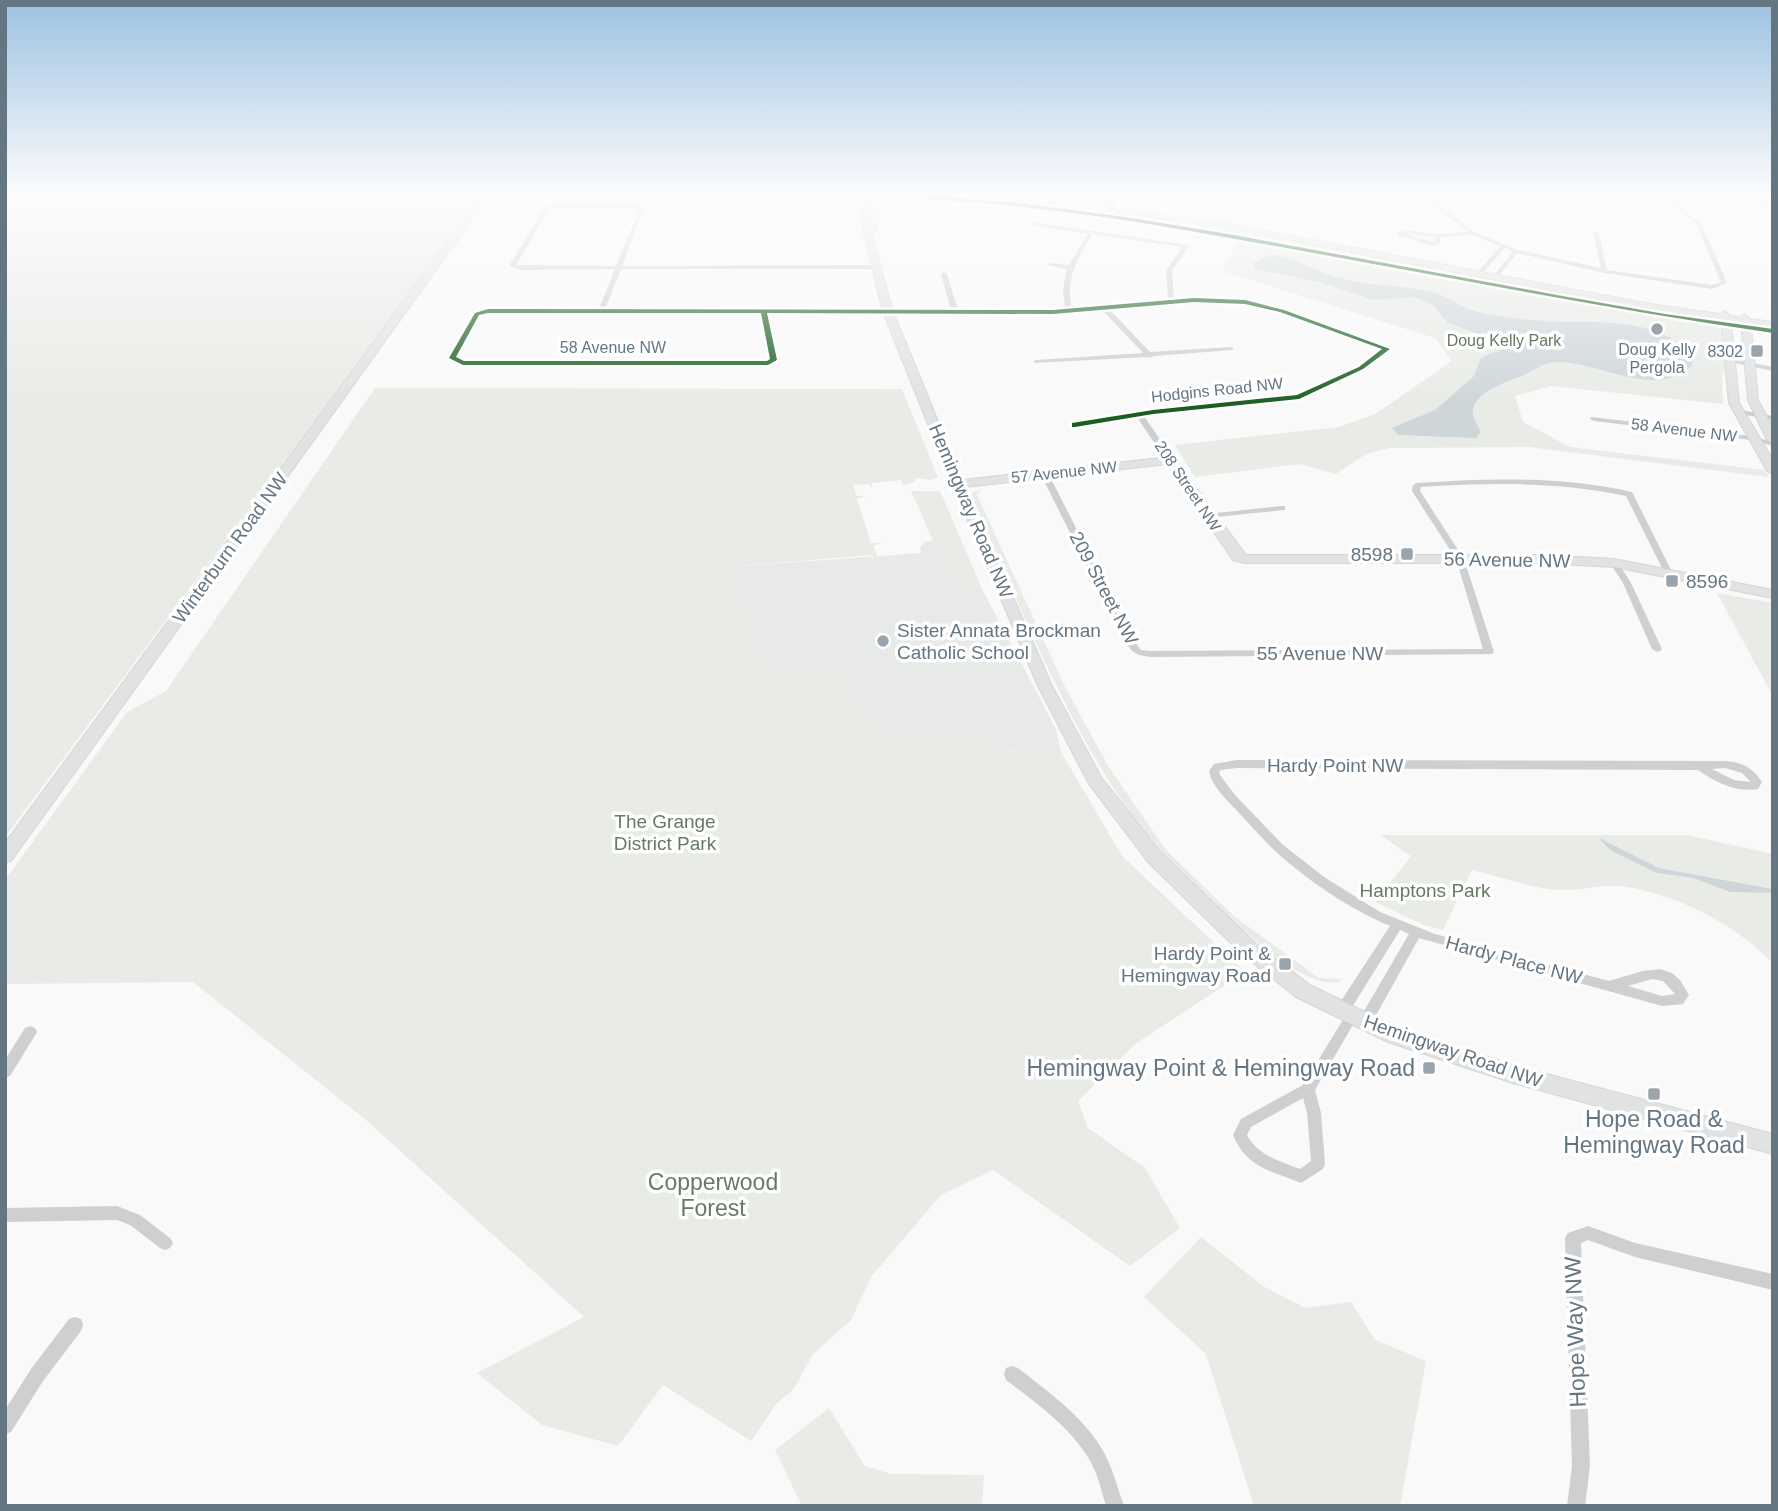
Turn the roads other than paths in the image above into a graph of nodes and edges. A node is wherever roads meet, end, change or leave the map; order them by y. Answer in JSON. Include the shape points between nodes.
{"nodes":[{"id":1,"x":436,"y":266,"type":"edge"},
{"id":2,"x":512,"y":266,"type":"edge"},
{"id":3,"x":1054,"y":266,"type":"edge"},
{"id":4,"x":1173,"y":266,"type":"edge"},
{"id":5,"x":1435,"y":266,"type":"edge"},
{"id":6,"x":1487,"y":266,"type":"edge"},
{"id":7,"x":1505,"y":266,"type":"edge"},
{"id":8,"x":1580,"y":266,"type":"edge"},
{"id":9,"x":1603,"y":266,"type":"edge"},
{"id":10,"x":1716,"y":266,"type":"edge"},
{"id":11,"x":1069,"y":267,"type":"joint"},
{"id":12,"x":617,"y":268,"type":"junction"},
{"id":13,"x":876,"y":268,"type":"joint"},
{"id":14,"x":1604,"y":271,"type":"junction"},
{"id":15,"x":944,"y":274,"type":"dead end"},
{"id":16,"x":1479,"y":274,"type":"junction"},
{"id":17,"x":1496,"y":277,"type":"junction"},
{"id":18,"x":1171,"y":303,"type":"junction"},
{"id":19,"x":1105,"y":309,"type":"junction"},
{"id":20,"x":601,"y":311,"type":"junction"},
{"id":21,"x":1069,"y":311,"type":"junction"},
{"id":22,"x":764,"y":312,"type":"junction"},
{"id":23,"x":888,"y":312,"type":"junction"},
{"id":24,"x":956,"y":312,"type":"junction"},
{"id":25,"x":1726,"y":317,"type":"junction"},
{"id":26,"x":1745,"y":319,"type":"junction"},
{"id":27,"x":1773,"y":323,"type":"edge"},
{"id":28,"x":1230,"y":349,"type":"dead end"},
{"id":29,"x":1150,"y":356,"type":"junction"},
{"id":30,"x":453,"y":358,"type":"joint"},
{"id":31,"x":1036,"y":362,"type":"dead end"},
{"id":32,"x":1732,"y":362,"type":"junction"},
{"id":33,"x":1750,"y":365,"type":"junction"},
{"id":34,"x":1773,"y":369,"type":"edge"},
{"id":35,"x":1738,"y":411,"type":"junction"},
{"id":36,"x":1139,"y":414,"type":"junction"},
{"id":37,"x":1758,"y":414,"type":"junction"},
{"id":38,"x":1773,"y":418,"type":"edge"},
{"id":39,"x":1594,"y":419,"type":"dead end"},
{"id":40,"x":1075,"y":425,"type":"dead end"},
{"id":41,"x":1751,"y":438,"type":"junction"},
{"id":42,"x":1773,"y":442,"type":"edge"},
{"id":43,"x":1170,"y":460,"type":"junction"},
{"id":44,"x":1773,"y":471,"type":"edge"},
{"id":45,"x":1045,"y":475,"type":"junction"},
{"id":46,"x":958,"y":484,"type":"junction"},
{"id":47,"x":1282,"y":508,"type":"dead end"},
{"id":48,"x":1207,"y":516,"type":"junction"},
{"id":49,"x":1238,"y":557,"type":"joint"},
{"id":50,"x":1460,"y":559,"type":"junction"},
{"id":51,"x":1614,"y":563,"type":"junction"},
{"id":52,"x":1668,"y":572,"type":"junction"},
{"id":53,"x":1773,"y":594,"type":"edge"},
{"id":54,"x":1657,"y":649,"type":"dead end"},
{"id":55,"x":1151,"y":654,"type":"joint"},
{"id":56,"x":1700,"y":766,"type":"dead end"},
{"id":57,"x":5,"y":856,"type":"edge"},
{"id":58,"x":1398,"y":923,"type":"junction"},
{"id":59,"x":1417,"y":931,"type":"junction"},
{"id":60,"x":1611,"y":986,"type":"junction"},
{"id":61,"x":1353,"y":1016,"type":"junction"},
{"id":62,"x":30,"y":1032,"type":"dead end"},
{"id":63,"x":5,"y":1072,"type":"edge"},
{"id":64,"x":1307,"y":1089,"type":"junction"},
{"id":65,"x":1773,"y":1144,"type":"edge"},
{"id":66,"x":5,"y":1214,"type":"edge"},
{"id":67,"x":165,"y":1243,"type":"dead end"},
{"id":68,"x":1773,"y":1282,"type":"edge"},
{"id":69,"x":75,"y":1325,"type":"dead end"},
{"id":70,"x":1012,"y":1374,"type":"dead end"},
{"id":71,"x":5,"y":1426,"type":"edge"},
{"id":72,"x":1115,"y":1506,"type":"edge"},
{"id":73,"x":1576,"y":1506,"type":"edge"}],
"edges":[{"from":1,"to":57,"type":"street","name":"Winterburn Road NW"},
{"from":2,"to":12,"type":"street"},
{"from":3,"to":11,"type":"street"},
{"from":4,"to":18,"type":"street"},
{"from":5,"to":16,"type":"street"},
{"from":6,"to":16,"type":"street"},
{"from":7,"to":17,"type":"street"},
{"from":8,"to":14,"type":"street"},
{"from":9,"to":14,"type":"street"},
{"from":10,"to":14,"type":"street","via":[[1724,283],[1712,287]]},
{"from":11,"to":21,"type":"street","via":[[1064,287]]},
{"from":12,"to":13,"type":"street"},
{"from":12,"to":20,"type":"street"},
{"from":13,"to":23,"type":"street","name":"Hemingway Road NW"},
{"from":15,"to":24,"type":"street"},
{"from":16,"to":17,"type":"street"},
{"from":17,"to":25,"type":"street"},
{"from":18,"to":19,"type":"street","name":"Hodgins Road NW"},
{"from":18,"to":36,"type":"street","name":"Hodgins Road NW","via":[[1219,300],[1258,304],[1387,349],[1361,368],[1299,397]]},
{"from":19,"to":21,"type":"street","name":"Hodgins Road NW"},
{"from":19,"to":29,"type":"street"},
{"from":20,"to":22,"type":"street","name":"Hodgins Road NW"},
{"from":20,"to":30,"type":"street","name":"Hodgins Road NW","via":[[477,314]]},
{"from":21,"to":24,"type":"street","name":"Hodgins Road NW"},
{"from":22,"to":23,"type":"street","name":"Hodgins Road NW"},
{"from":22,"to":30,"type":"street","name":"58 Avenue NW","via":[[774,360],[768,363],[463,363]]},
{"from":23,"to":24,"type":"street","name":"Hodgins Road NW"},
{"from":23,"to":46,"type":"street","name":"Hemingway Road NW"},
{"from":25,"to":26,"type":"street"},
{"from":25,"to":32,"type":"street"},
{"from":26,"to":27,"type":"street"},
{"from":26,"to":33,"type":"street"},
{"from":28,"to":29,"type":"street"},
{"from":29,"to":31,"type":"street"},
{"from":32,"to":33,"type":"street"},
{"from":32,"to":35,"type":"street","via":[[1730,380]]},
{"from":33,"to":34,"type":"street"},
{"from":33,"to":37,"type":"street","via":[[1749,384]]},
{"from":35,"to":37,"type":"street"},
{"from":35,"to":41,"type":"street"},
{"from":36,"to":40,"type":"street","name":"Hodgins Road NW"},
{"from":36,"to":43,"type":"street","name":"208 Street NW"},
{"from":37,"to":38,"type":"street"},
{"from":37,"to":42,"type":"street"},
{"from":39,"to":41,"type":"street","name":"58 Avenue NW"},
{"from":41,"to":42,"type":"street","name":"58 Avenue NW"},
{"from":41,"to":44,"type":"street"},
{"from":43,"to":45,"type":"street","name":"57 Avenue NW"},
{"from":43,"to":48,"type":"street","name":"208 Street NW"},
{"from":45,"to":46,"type":"street","name":"57 Avenue NW"},
{"from":45,"to":55,"type":"street","name":"209 Street NW","via":[[1129,642],[1138,652]]},
{"from":46,"to":61,"type":"street","name":"Hemingway Road NW","via":[[1045,685],[1095,780],[1154,857],[1249,948],[1303,991]]},
{"from":47,"to":48,"type":"street"},
{"from":48,"to":49,"type":"street","name":"208 Street NW"},
{"from":49,"to":50,"type":"street","name":"56 Avenue NW"},
{"from":50,"to":51,"type":"street","name":"56 Avenue NW"},
{"from":50,"to":52,"type":"street","via":[[1416,491],[1417,485],[1531,484],[1629,494]]},
{"from":50,"to":55,"type":"street","name":"55 Avenue NW","via":[[1489,652]]},
{"from":51,"to":52,"type":"street","name":"56 Avenue NW"},
{"from":51,"to":54,"type":"street"},
{"from":52,"to":53,"type":"street","name":"56 Avenue NW"},
{"from":56,"to":58,"type":"street","name":"Hardy Point NW","via":[[1237,764],[1214,771],[1231,798],[1278,847],[1320,880],[1376,915]]},
{"from":58,"to":59,"type":"street","name":"Hardy Point NW"},
{"from":58,"to":61,"type":"street"},
{"from":59,"to":60,"type":"street","name":"Hardy Place NW"},
{"from":59,"to":61,"type":"street"},
{"from":60,"to":60,"type":"street","name":"Hardy Place NW","via":[[1662,973],[1670,976],[1684,995],[1662,1001]]},
{"from":61,"to":64,"type":"street"},
{"from":61,"to":65,"type":"street","name":"Hemingway Road NW","via":[[1395,1036],[1513,1074]]},
{"from":62,"to":63,"type":"street"},
{"from":64,"to":64,"type":"street","via":[[1246,1123],[1240,1135],[1242,1143],[1263,1161],[1301,1176],[1318,1164]]},
{"from":66,"to":67,"type":"street","via":[[117,1213],[135,1220]]},
{"from":68,"to":73,"type":"street","name":"Hope Way NW","via":[[1635,1250],[1588,1233],[1573,1238],[1581,1466]]},
{"from":69,"to":71,"type":"street"},
{"from":70,"to":72,"type":"street","via":[[1081,1436],[1103,1466]]}]}
